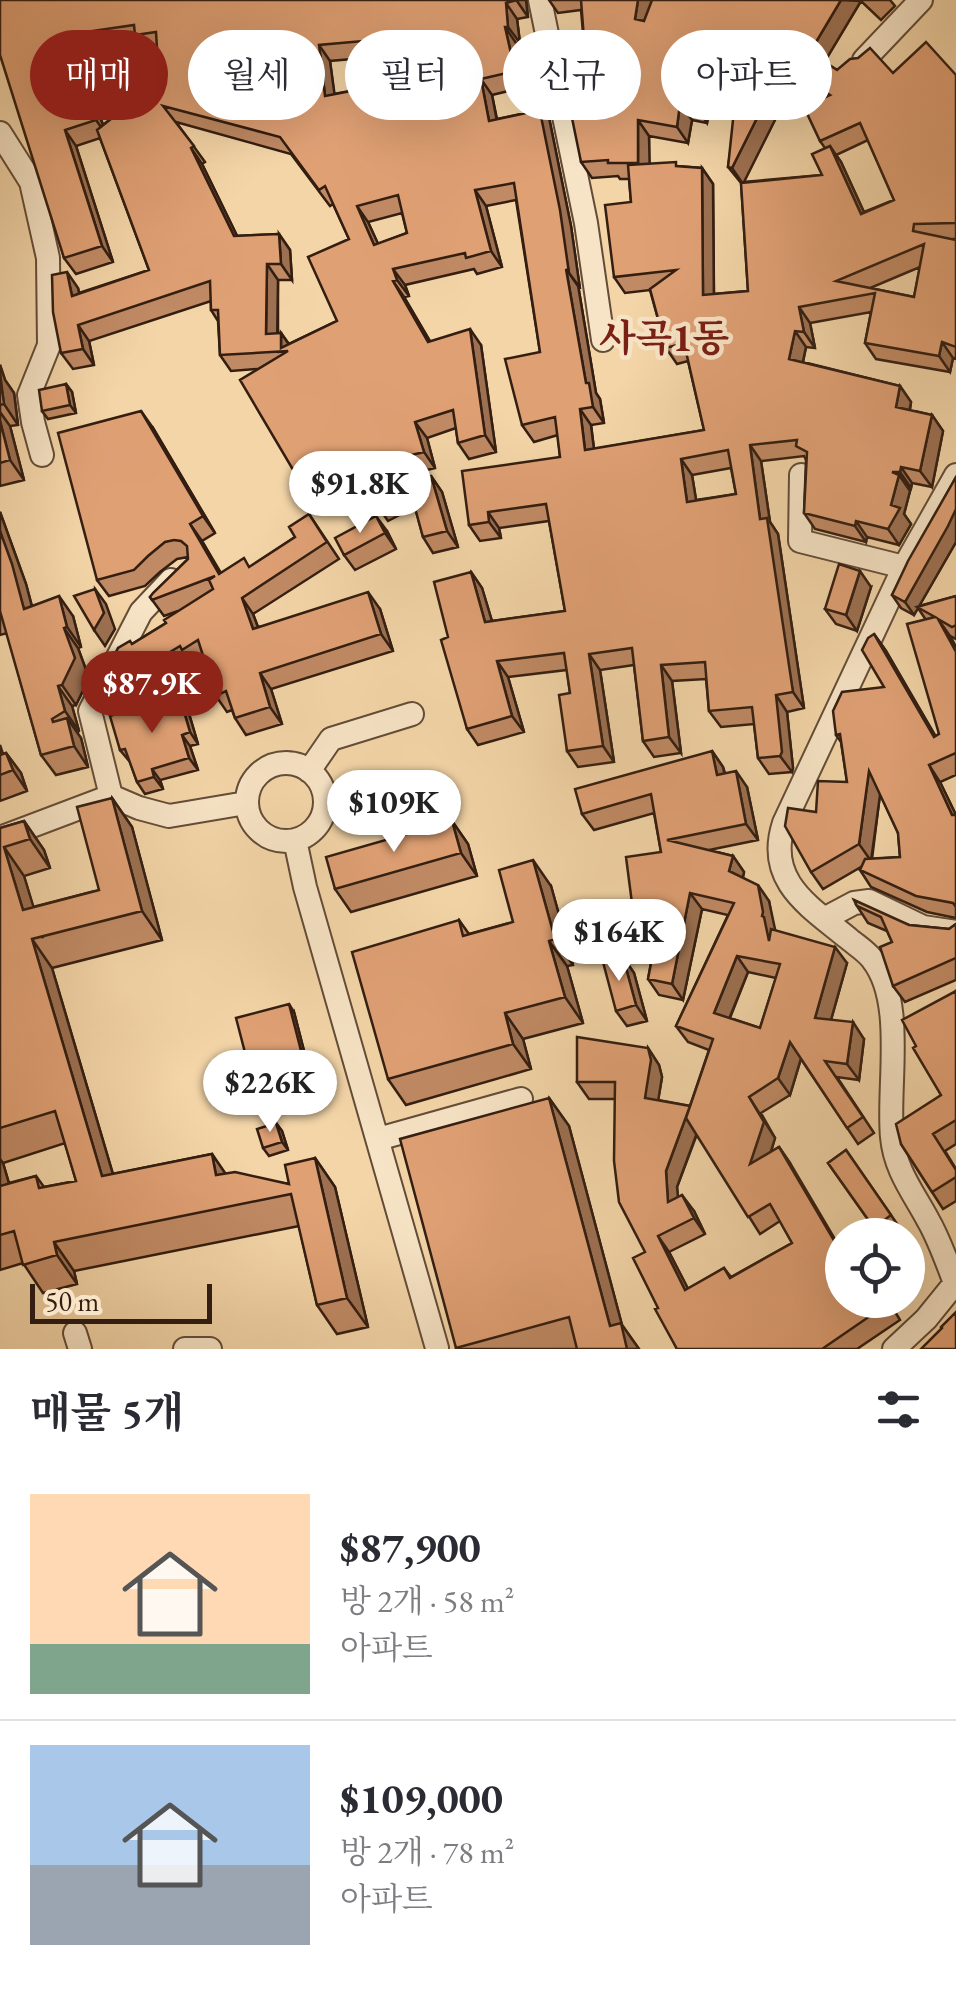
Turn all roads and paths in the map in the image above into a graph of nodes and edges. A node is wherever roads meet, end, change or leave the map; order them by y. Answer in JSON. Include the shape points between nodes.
{"nodes":[{"id":1,"x":540,"y":0,"type":"edge"},
{"id":2,"x":921,"y":0,"type":"edge"},
{"id":3,"x":864,"y":60,"type":"edge"},
{"id":4,"x":0,"y":133,"type":"edge"},
{"id":5,"x":603,"y":340,"type":"dead end"},
{"id":6,"x":42,"y":455,"type":"dead end"},
{"id":7,"x":801,"y":475,"type":"edge"},
{"id":8,"x":956,"y":476,"type":"edge"},
{"id":9,"x":904,"y":567,"type":"junction"},
{"id":10,"x":186,"y":571,"type":"edge"},
{"id":11,"x":412,"y":714,"type":"dead end"},
{"id":12,"x":310,"y":771,"type":"junction"},
{"id":13,"x":111,"y":796,"type":"junction"},
{"id":14,"x":246,"y":802,"type":"junction"},
{"id":15,"x":0,"y":838,"type":"edge"},
{"id":16,"x":295,"y":840,"type":"junction"},
{"id":17,"x":824,"y":920,"type":"junction"},
{"id":18,"x":956,"y":932,"type":"edge"},
{"id":19,"x":520,"y":1099,"type":"dead end"},
{"id":20,"x":378,"y":1139,"type":"junction"},
{"id":21,"x":956,"y":1283,"type":"edge"},
{"id":22,"x":437,"y":1348,"type":"edge"},
{"id":23,"x":185,"y":1349,"type":"edge"},
{"id":24,"x":210,"y":1349,"type":"edge"},
{"id":25,"x":894,"y":1349,"type":"edge"}],
"edges":[{"from":1,"to":5,"type":"street"},
{"from":2,"to":3,"type":"street"},
{"from":4,"to":6,"type":"street","via":[[30,182],[48,258],[49,345],[29,395]]},
{"from":7,"to":9,"type":"street","via":[[800,541]]},
{"from":8,"to":9,"type":"street"},
{"from":9,"to":17,"type":"street","via":[[780,836],[778,853],[792,890]]},
{"from":10,"to":13,"type":"street","via":[[140,612],[90,711]]},
{"from":11,"to":12,"type":"street","via":[[332,740]]},
{"from":12,"to":14,"type":"street","via":[[276,764],[261,772]]},
{"from":12,"to":16,"type":"street","via":[[324,801],[321,818]]},
{"from":13,"to":14,"type":"street","via":[[169,816]]},
{"from":13,"to":15,"type":"street"},
{"from":14,"to":16,"type":"street","via":[[262,833]]},
{"from":16,"to":20,"type":"street"},
{"from":17,"to":18,"type":"street","via":[[869,901],[924,927]]},
{"from":17,"to":21,"type":"street","via":[[872,959],[887,990],[899,1172]]},
{"from":19,"to":20,"type":"street"},
{"from":20,"to":22,"type":"street"},
{"from":21,"to":25,"type":"street"},
{"from":23,"to":24,"type":"street"}]}
